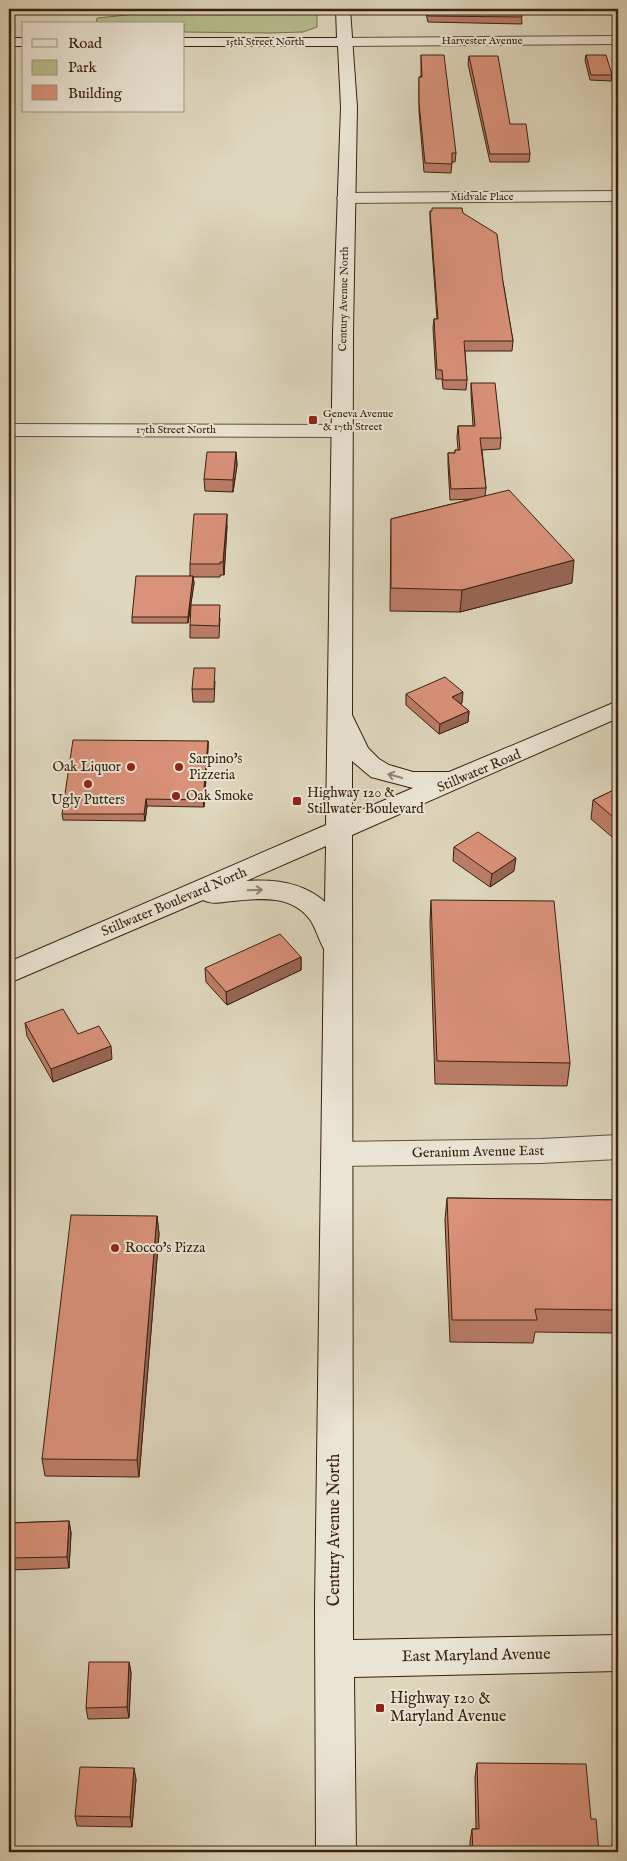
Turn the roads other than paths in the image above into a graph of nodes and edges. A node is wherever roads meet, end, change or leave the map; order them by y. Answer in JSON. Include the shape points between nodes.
{"nodes":[{"id":1,"x":344,"y":9,"type":"edge"},
{"id":2,"x":618,"y":40,"type":"edge"},
{"id":3,"x":9,"y":42,"type":"edge"},
{"id":4,"x":22,"y":42,"type":"edge"},
{"id":5,"x":185,"y":42,"type":"edge"},
{"id":6,"x":346,"y":42,"type":"junction"},
{"id":7,"x":618,"y":196,"type":"edge"},
{"id":8,"x":346,"y":198,"type":"junction"},
{"id":9,"x":9,"y":430,"type":"edge"},
{"id":10,"x":342,"y":430,"type":"junction"},
{"id":11,"x":618,"y":710,"type":"edge"},
{"id":12,"x":340,"y":715,"type":"junction"},
{"id":13,"x":460,"y":779,"type":"junction"},
{"id":14,"x":339,"y":831,"type":"junction"},
{"id":15,"x":189,"y":896,"type":"junction"},
{"id":16,"x":338,"y":951,"type":"junction"},
{"id":17,"x":9,"y":974,"type":"edge"},
{"id":18,"x":618,"y":1147,"type":"edge"},
{"id":19,"x":337,"y":1154,"type":"junction"},
{"id":20,"x":618,"y":1653,"type":"edge"},
{"id":21,"x":334,"y":1659,"type":"junction"},
{"id":22,"x":336,"y":1852,"type":"edge"}],
"edges":[{"from":1,"to":6,"type":"main road","name":"Century Avenue North"},
{"from":2,"to":6,"type":"main road","name":"Harvester Avenue"},
{"from":3,"to":4,"type":"main road"},
{"from":5,"to":6,"type":"main road","name":"15th Street North"},
{"from":6,"to":8,"type":"main road","name":"Century Avenue North","via":[[349,107]]},
{"from":7,"to":8,"type":"main road","name":"Midvale Place"},
{"from":8,"to":10,"type":"main road","name":"Century Avenue North"},
{"from":9,"to":10,"type":"main road","name":"17th Street North"},
{"from":10,"to":12,"type":"main road","name":"Century Avenue North"},
{"from":11,"to":13,"type":"main road","name":"Stillwater Road"},
{"from":13,"to":12,"type":"main road","one_way":true,"via":[[414,780],[379,770],[360,754]]},
{"from":12,"to":14,"type":"main road","name":"Century Avenue North"},
{"from":13,"to":14,"type":"main road","name":"Stillwater Road"},
{"from":14,"to":15,"type":"main road","name":"Stillwater Boulevard North"},
{"from":14,"to":16,"type":"main road","name":"Century Avenue North"},
{"from":15,"to":16,"type":"main road","one_way":true,"via":[[264,890],[299,897],[320,913]]},
{"from":15,"to":17,"type":"main road","name":"Stillwater Boulevard North"},
{"from":16,"to":19,"type":"main road","name":"Century Avenue North"},
{"from":18,"to":19,"type":"main road","name":"Geranium Avenue East"},
{"from":19,"to":21,"type":"main road","name":"Century Avenue North"},
{"from":20,"to":21,"type":"main road","name":"East Maryland Avenue"},
{"from":21,"to":22,"type":"main road","name":"Century Avenue North"}]}
